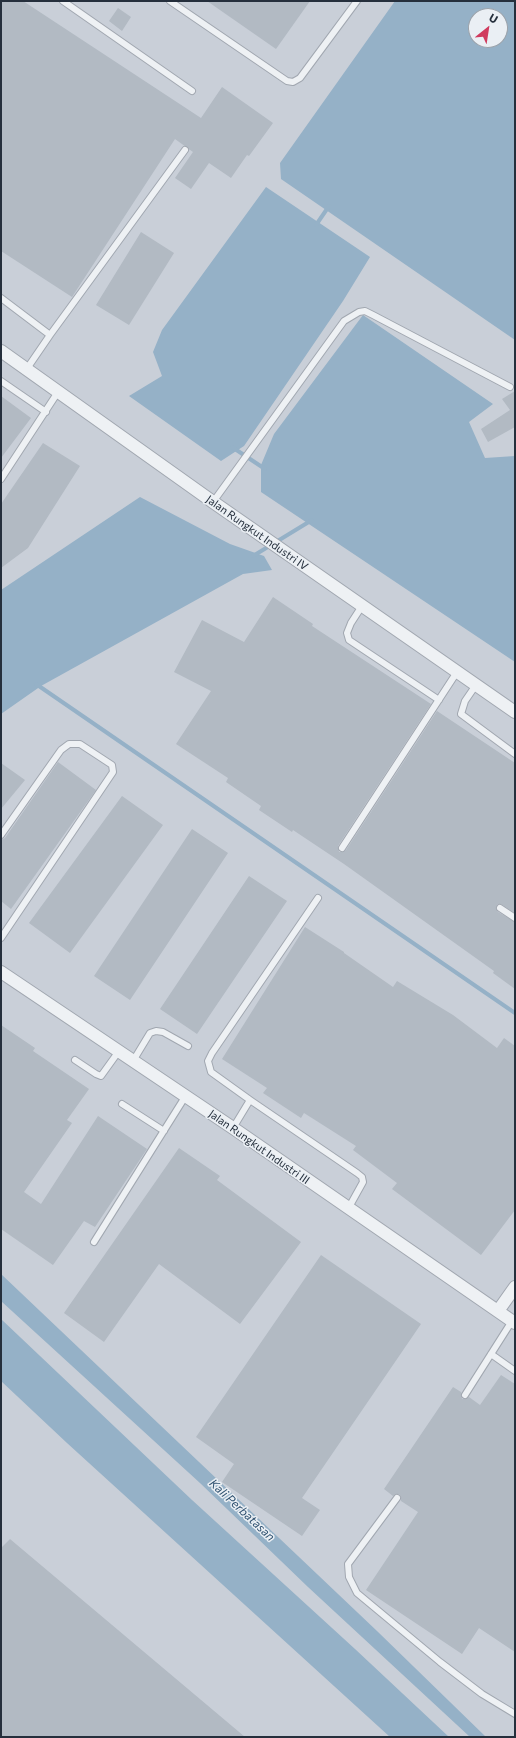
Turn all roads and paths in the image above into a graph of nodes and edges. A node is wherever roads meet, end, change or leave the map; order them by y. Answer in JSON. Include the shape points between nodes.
{"nodes":[{"id":1,"x":64,"y":1,"type":"edge"},
{"id":2,"x":170,"y":1,"type":"edge"},
{"id":3,"x":357,"y":1,"type":"edge"},
{"id":4,"x":192,"y":91,"type":"dead end"},
{"id":5,"x":185,"y":150,"type":"dead end"},
{"id":6,"x":1,"y":298,"type":"edge"},
{"id":7,"x":50,"y":335,"type":"junction"},
{"id":8,"x":1,"y":351,"type":"edge"},
{"id":9,"x":26,"y":370,"type":"junction"},
{"id":10,"x":1,"y":381,"type":"edge"},
{"id":11,"x":510,"y":386,"type":"dead end"},
{"id":12,"x":58,"y":392,"type":"junction"},
{"id":13,"x":46,"y":412,"type":"junction"},
{"id":14,"x":1,"y":479,"type":"edge"},
{"id":15,"x":213,"y":502,"type":"junction"},
{"id":16,"x":362,"y":606,"type":"junction"},
{"id":17,"x":457,"y":672,"type":"junction"},
{"id":18,"x":476,"y":685,"type":"junction"},
{"id":19,"x":439,"y":700,"type":"junction"},
{"id":20,"x":515,"y":712,"type":"edge"},
{"id":21,"x":515,"y":754,"type":"edge"},
{"id":22,"x":1,"y":836,"type":"edge"},
{"id":23,"x":342,"y":848,"type":"dead end"},
{"id":24,"x":318,"y":898,"type":"dead end"},
{"id":25,"x":500,"y":908,"type":"dead end"},
{"id":26,"x":515,"y":918,"type":"edge"},
{"id":27,"x":4,"y":929,"type":"edge"},
{"id":28,"x":1,"y":938,"type":"edge"},
{"id":29,"x":1,"y":972,"type":"edge"},
{"id":30,"x":188,"y":1046,"type":"dead end"},
{"id":31,"x":119,"y":1052,"type":"junction"},
{"id":32,"x":75,"y":1060,"type":"dead end"},
{"id":33,"x":133,"y":1061,"type":"junction"},
{"id":34,"x":185,"y":1097,"type":"junction"},
{"id":35,"x":250,"y":1100,"type":"junction"},
{"id":36,"x":122,"y":1104,"type":"dead end"},
{"id":37,"x":233,"y":1128,"type":"junction"},
{"id":38,"x":164,"y":1131,"type":"junction"},
{"id":39,"x":348,"y":1209,"type":"junction"},
{"id":40,"x":94,"y":1242,"type":"dead end"},
{"id":41,"x":515,"y":1287,"type":"edge"},
{"id":42,"x":498,"y":1311,"type":"junction"},
{"id":43,"x":514,"y":1322,"type":"edge"},
{"id":44,"x":491,"y":1354,"type":"junction"},
{"id":45,"x":515,"y":1371,"type":"edge"},
{"id":46,"x":465,"y":1395,"type":"dead end"},
{"id":47,"x":397,"y":1498,"type":"dead end"},
{"id":48,"x":515,"y":1714,"type":"edge"}],
"edges":[{"from":1,"to":4,"type":"lane"},
{"from":2,"to":3,"type":"lane","via":[[286,81],[293,82],[300,78]]},
{"from":5,"to":7,"type":"lane"},
{"from":6,"to":7,"type":"lane"},
{"from":7,"to":9,"type":"lane"},
{"from":8,"to":9,"type":"street","name":"Jalan Rungkut Industri IV"},
{"from":9,"to":12,"type":"street","name":"Jalan Rungkut Industri IV"},
{"from":10,"to":13,"type":"lane"},
{"from":11,"to":15,"type":"lane","via":[[365,311],[359,312],[344,321]]},
{"from":12,"to":13,"type":"lane"},
{"from":12,"to":15,"type":"street","name":"Jalan Rungkut Industri IV"},
{"from":13,"to":14,"type":"lane"},
{"from":15,"to":16,"type":"street","name":"Jalan Rungkut Industri IV"},
{"from":16,"to":17,"type":"street","name":"Jalan Rungkut Industri IV"},
{"from":16,"to":19,"type":"lane","via":[[347,633],[349,640]]},
{"from":17,"to":18,"type":"street","name":"Jalan Rungkut Industri IV"},
{"from":17,"to":19,"type":"lane"},
{"from":18,"to":20,"type":"street","name":"Jalan Rungkut Industri IV"},
{"from":18,"to":21,"type":"lane","via":[[465,701],[461,714]]},
{"from":19,"to":23,"type":"lane"},
{"from":22,"to":27,"type":"lane","via":[[61,750],[69,744],[80,744],[112,765],[113,772]]},
{"from":24,"to":35,"type":"lane","via":[[208,1061],[212,1072]]},
{"from":25,"to":26,"type":"lane"},
{"from":27,"to":28,"type":"lane"},
{"from":29,"to":31,"type":"street","name":"Jalan Rungkut Industri III"},
{"from":30,"to":33,"type":"lane","via":[[163,1032],[156,1031],[150,1033]]},
{"from":31,"to":32,"type":"lane","via":[[102,1076]]},
{"from":31,"to":33,"type":"street","name":"Jalan Rungkut Industri III"},
{"from":33,"to":34,"type":"street","name":"Jalan Rungkut Industri III"},
{"from":34,"to":37,"type":"street","name":"Jalan Rungkut Industri III"},
{"from":34,"to":38,"type":"lane"},
{"from":35,"to":37,"type":"lane"},
{"from":35,"to":39,"type":"lane","via":[[362,1177],[363,1182]]},
{"from":36,"to":38,"type":"lane"},
{"from":37,"to":39,"type":"street","name":"Jalan Rungkut Industri III"},
{"from":38,"to":40,"type":"lane"},
{"from":39,"to":42,"type":"street","name":"Jalan Rungkut Industri III"},
{"from":41,"to":42,"type":"street"},
{"from":42,"to":43,"type":"street","name":"Jalan Rungkut Industri III"},
{"from":43,"to":44,"type":"lane"},
{"from":44,"to":45,"type":"lane"},
{"from":44,"to":46,"type":"lane"},
{"from":47,"to":48,"type":"lane","via":[[348,1564],[357,1593],[440,1662],[482,1694]]}]}
